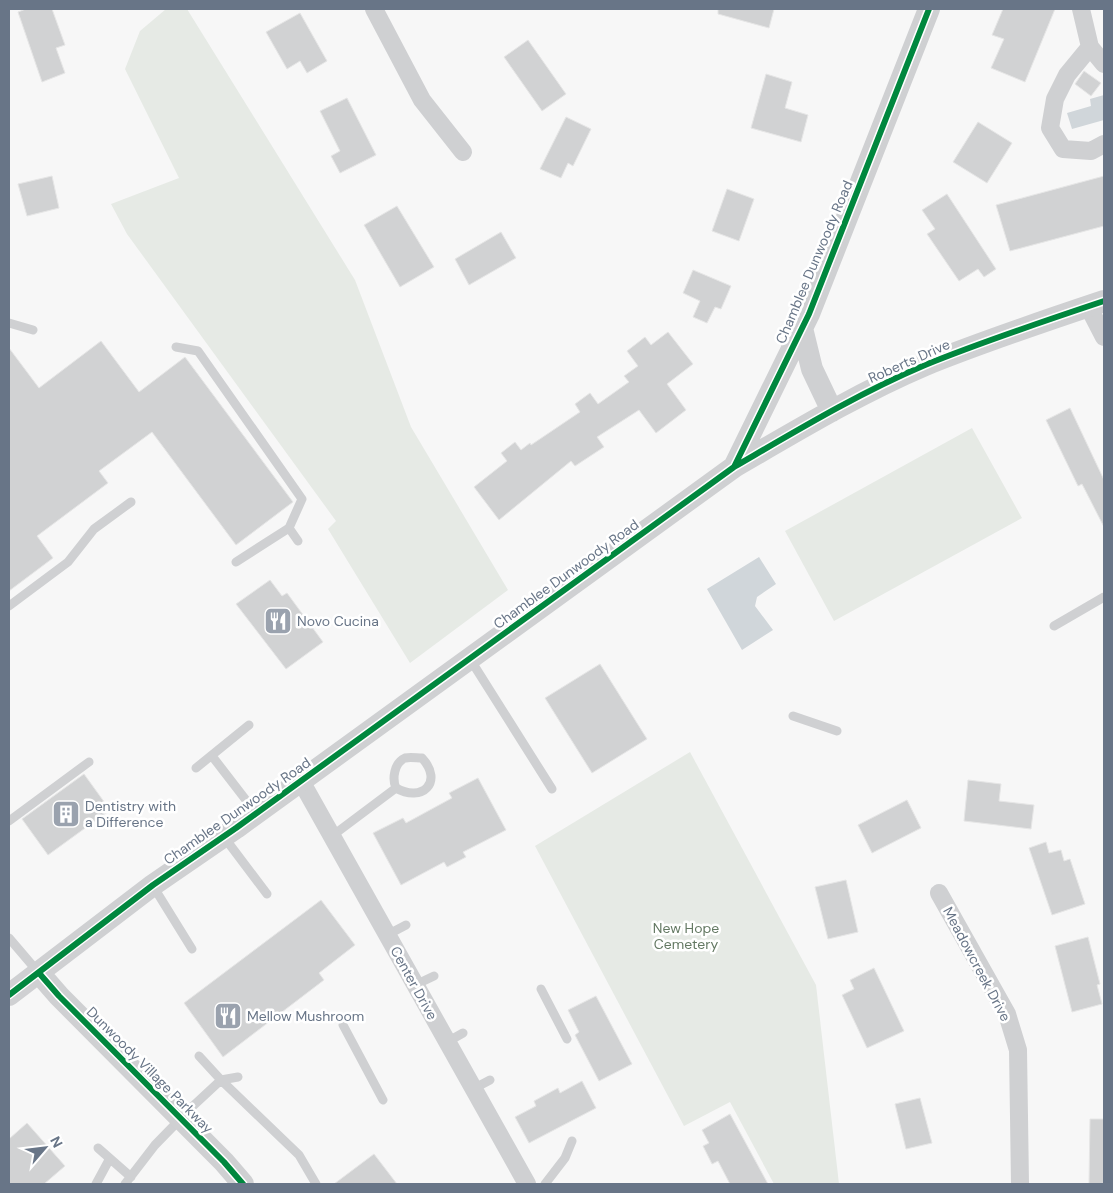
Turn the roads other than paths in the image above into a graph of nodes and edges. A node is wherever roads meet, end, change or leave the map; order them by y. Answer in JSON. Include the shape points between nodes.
{"nodes":[{"id":1,"x":374,"y":9,"type":"edge"},
{"id":2,"x":929,"y":9,"type":"edge"},
{"id":3,"x":1081,"y":9,"type":"edge"},
{"id":4,"x":1090,"y":47,"type":"junction"},
{"id":5,"x":1104,"y":64,"type":"edge"},
{"id":6,"x":1104,"y":144,"type":"edge"},
{"id":7,"x":463,"y":152,"type":"dead end"},
{"id":8,"x":1096,"y":303,"type":"edge"},
{"id":9,"x":9,"y":323,"type":"edge"},
{"id":10,"x":802,"y":328,"type":"junction"},
{"id":11,"x":33,"y":330,"type":"dead end"},
{"id":12,"x":1104,"y":337,"type":"edge"},
{"id":13,"x":176,"y":347,"type":"dead end"},
{"id":14,"x":832,"y":411,"type":"junction"},
{"id":15,"x":734,"y":467,"type":"junction"},
{"id":16,"x":132,"y":502,"type":"dead end"},
{"id":17,"x":289,"y":528,"type":"junction"},
{"id":18,"x":298,"y":541,"type":"dead end"},
{"id":19,"x":236,"y":562,"type":"dead end"},
{"id":20,"x":1104,"y":596,"type":"edge"},
{"id":21,"x":9,"y":606,"type":"edge"},
{"id":22,"x":1054,"y":626,"type":"dead end"},
{"id":23,"x":470,"y":659,"type":"junction"},
{"id":24,"x":793,"y":716,"type":"dead end"},
{"id":25,"x":249,"y":725,"type":"dead end"},
{"id":26,"x":837,"y":731,"type":"dead end"},
{"id":27,"x":212,"y":756,"type":"junction"},
{"id":28,"x":89,"y":762,"type":"dead end"},
{"id":29,"x":196,"y":768,"type":"dead end"},
{"id":30,"x":301,"y":781,"type":"junction"},
{"id":31,"x":396,"y":788,"type":"junction"},
{"id":32,"x":552,"y":789,"type":"dead end"},
{"id":33,"x":256,"y":814,"type":"junction"},
{"id":34,"x":9,"y":821,"type":"edge"},
{"id":35,"x":332,"y":836,"type":"junction"},
{"id":36,"x":224,"y":837,"type":"junction"},
{"id":37,"x":153,"y":885,"type":"junction"},
{"id":38,"x":940,"y":893,"type":"dead end"},
{"id":39,"x":267,"y":894,"type":"dead end"},
{"id":40,"x":406,"y":925,"type":"dead end"},
{"id":41,"x":387,"y":935,"type":"junction"},
{"id":42,"x":9,"y":938,"type":"edge"},
{"id":43,"x":192,"y":949,"type":"dead end"},
{"id":44,"x":39,"y":973,"type":"junction"},
{"id":45,"x":434,"y":976,"type":"dead end"},
{"id":46,"x":415,"y":986,"type":"junction"},
{"id":47,"x":541,"y":989,"type":"dead end"},
{"id":48,"x":9,"y":994,"type":"edge"},
{"id":49,"x":343,"y":1025,"type":"dead end"},
{"id":50,"x":463,"y":1033,"type":"dead end"},
{"id":51,"x":567,"y":1039,"type":"dead end"},
{"id":52,"x":447,"y":1042,"type":"junction"},
{"id":53,"x":200,"y":1056,"type":"dead end"},
{"id":54,"x":238,"y":1077,"type":"dead end"},
{"id":55,"x":221,"y":1080,"type":"junction"},
{"id":56,"x":490,"y":1080,"type":"dead end"},
{"id":57,"x":473,"y":1089,"type":"junction"},
{"id":58,"x":383,"y":1100,"type":"dead end"},
{"id":59,"x":181,"y":1118,"type":"junction"},
{"id":60,"x":572,"y":1141,"type":"dead end"},
{"id":61,"x":98,"y":1148,"type":"dead end"},
{"id":62,"x":109,"y":1160,"type":"junction"},
{"id":63,"x":128,"y":1180,"type":"edge"},
{"id":64,"x":96,"y":1184,"type":"edge"},
{"id":65,"x":243,"y":1184,"type":"edge"},
{"id":66,"x":316,"y":1184,"type":"edge"},
{"id":67,"x":526,"y":1184,"type":"edge"},
{"id":68,"x":545,"y":1184,"type":"edge"},
{"id":69,"x":1020,"y":1184,"type":"edge"}],
"edges":[{"from":1,"to":7,"type":"street","via":[[422,100]]},
{"from":2,"to":10,"type":"street","name":"Chamblee Dunwoody Road"},
{"from":3,"to":4,"type":"street"},
{"from":4,"to":5,"type":"street"},
{"from":4,"to":6,"type":"street","via":[[1067,75],[1055,99],[1050,128],[1063,149],[1092,151]]},
{"from":8,"to":12,"type":"street"},
{"from":8,"to":14,"type":"street","name":"Roberts Drive","via":[[1002,334],[924,366]]},
{"from":9,"to":11,"type":"lane"},
{"from":10,"to":14,"type":"street","name":"Chamblee Dunwoody Road","via":[[812,369]]},
{"from":10,"to":15,"type":"street","name":"Chamblee Dunwoody Road"},
{"from":13,"to":17,"type":"lane","via":[[198,351],[302,499]]},
{"from":14,"to":15,"type":"street","name":"Roberts Drive"},
{"from":15,"to":23,"type":"street","name":"Chamblee Dunwoody Road"},
{"from":16,"to":21,"type":"lane","via":[[94,529],[68,562]]},
{"from":17,"to":18,"type":"lane"},
{"from":17,"to":19,"type":"lane"},
{"from":20,"to":22,"type":"lane"},
{"from":23,"to":30,"type":"street","name":"Chamblee Dunwoody Road"},
{"from":23,"to":32,"type":"lane"},
{"from":24,"to":26,"type":"lane"},
{"from":25,"to":27,"type":"lane"},
{"from":27,"to":29,"type":"lane"},
{"from":27,"to":33,"type":"lane"},
{"from":28,"to":34,"type":"lane"},
{"from":30,"to":33,"type":"street","name":"Chamblee Dunwoody Road"},
{"from":30,"to":35,"type":"street","name":"Center Drive"},
{"from":31,"to":31,"type":"lane","via":[[404,793],[423,791],[432,778],[429,765],[422,758],[405,758],[395,773],[393,781]]},
{"from":31,"to":35,"type":"lane"},
{"from":33,"to":36,"type":"street","name":"Chamblee Dunwoody Road"},
{"from":35,"to":41,"type":"street","name":"Center Drive"},
{"from":36,"to":37,"type":"street","name":"Chamblee Dunwoody Road"},
{"from":36,"to":39,"type":"lane"},
{"from":37,"to":43,"type":"lane"},
{"from":37,"to":44,"type":"street","name":"Chamblee Dunwoody Road"},
{"from":38,"to":69,"type":"street","name":"Meadowcreek Drive","via":[[1007,1014],[1018,1050]]},
{"from":40,"to":41,"type":"lane"},
{"from":41,"to":46,"type":"street","name":"Center Drive"},
{"from":42,"to":44,"type":"lane"},
{"from":44,"to":48,"type":"street","name":"Chamblee Dunwoody Road"},
{"from":44,"to":59,"type":"street","name":"Dunwoody Village Parkway"},
{"from":45,"to":46,"type":"lane"},
{"from":46,"to":52,"type":"street","name":"Center Drive"},
{"from":47,"to":51,"type":"lane"},
{"from":49,"to":58,"type":"lane"},
{"from":50,"to":52,"type":"lane"},
{"from":52,"to":57,"type":"street","name":"Center Drive"},
{"from":53,"to":55,"type":"lane"},
{"from":54,"to":55,"type":"lane"},
{"from":55,"to":59,"type":"lane"},
{"from":55,"to":66,"type":"lane","via":[[299,1155]]},
{"from":56,"to":57,"type":"lane"},
{"from":57,"to":67,"type":"street","name":"Center Drive"},
{"from":59,"to":63,"type":"lane"},
{"from":59,"to":65,"type":"street","name":"Dunwoody Village Parkway"},
{"from":60,"to":68,"type":"lane","via":[[565,1158]]},
{"from":61,"to":62,"type":"lane"},
{"from":62,"to":63,"type":"lane"},
{"from":62,"to":64,"type":"lane"}]}
